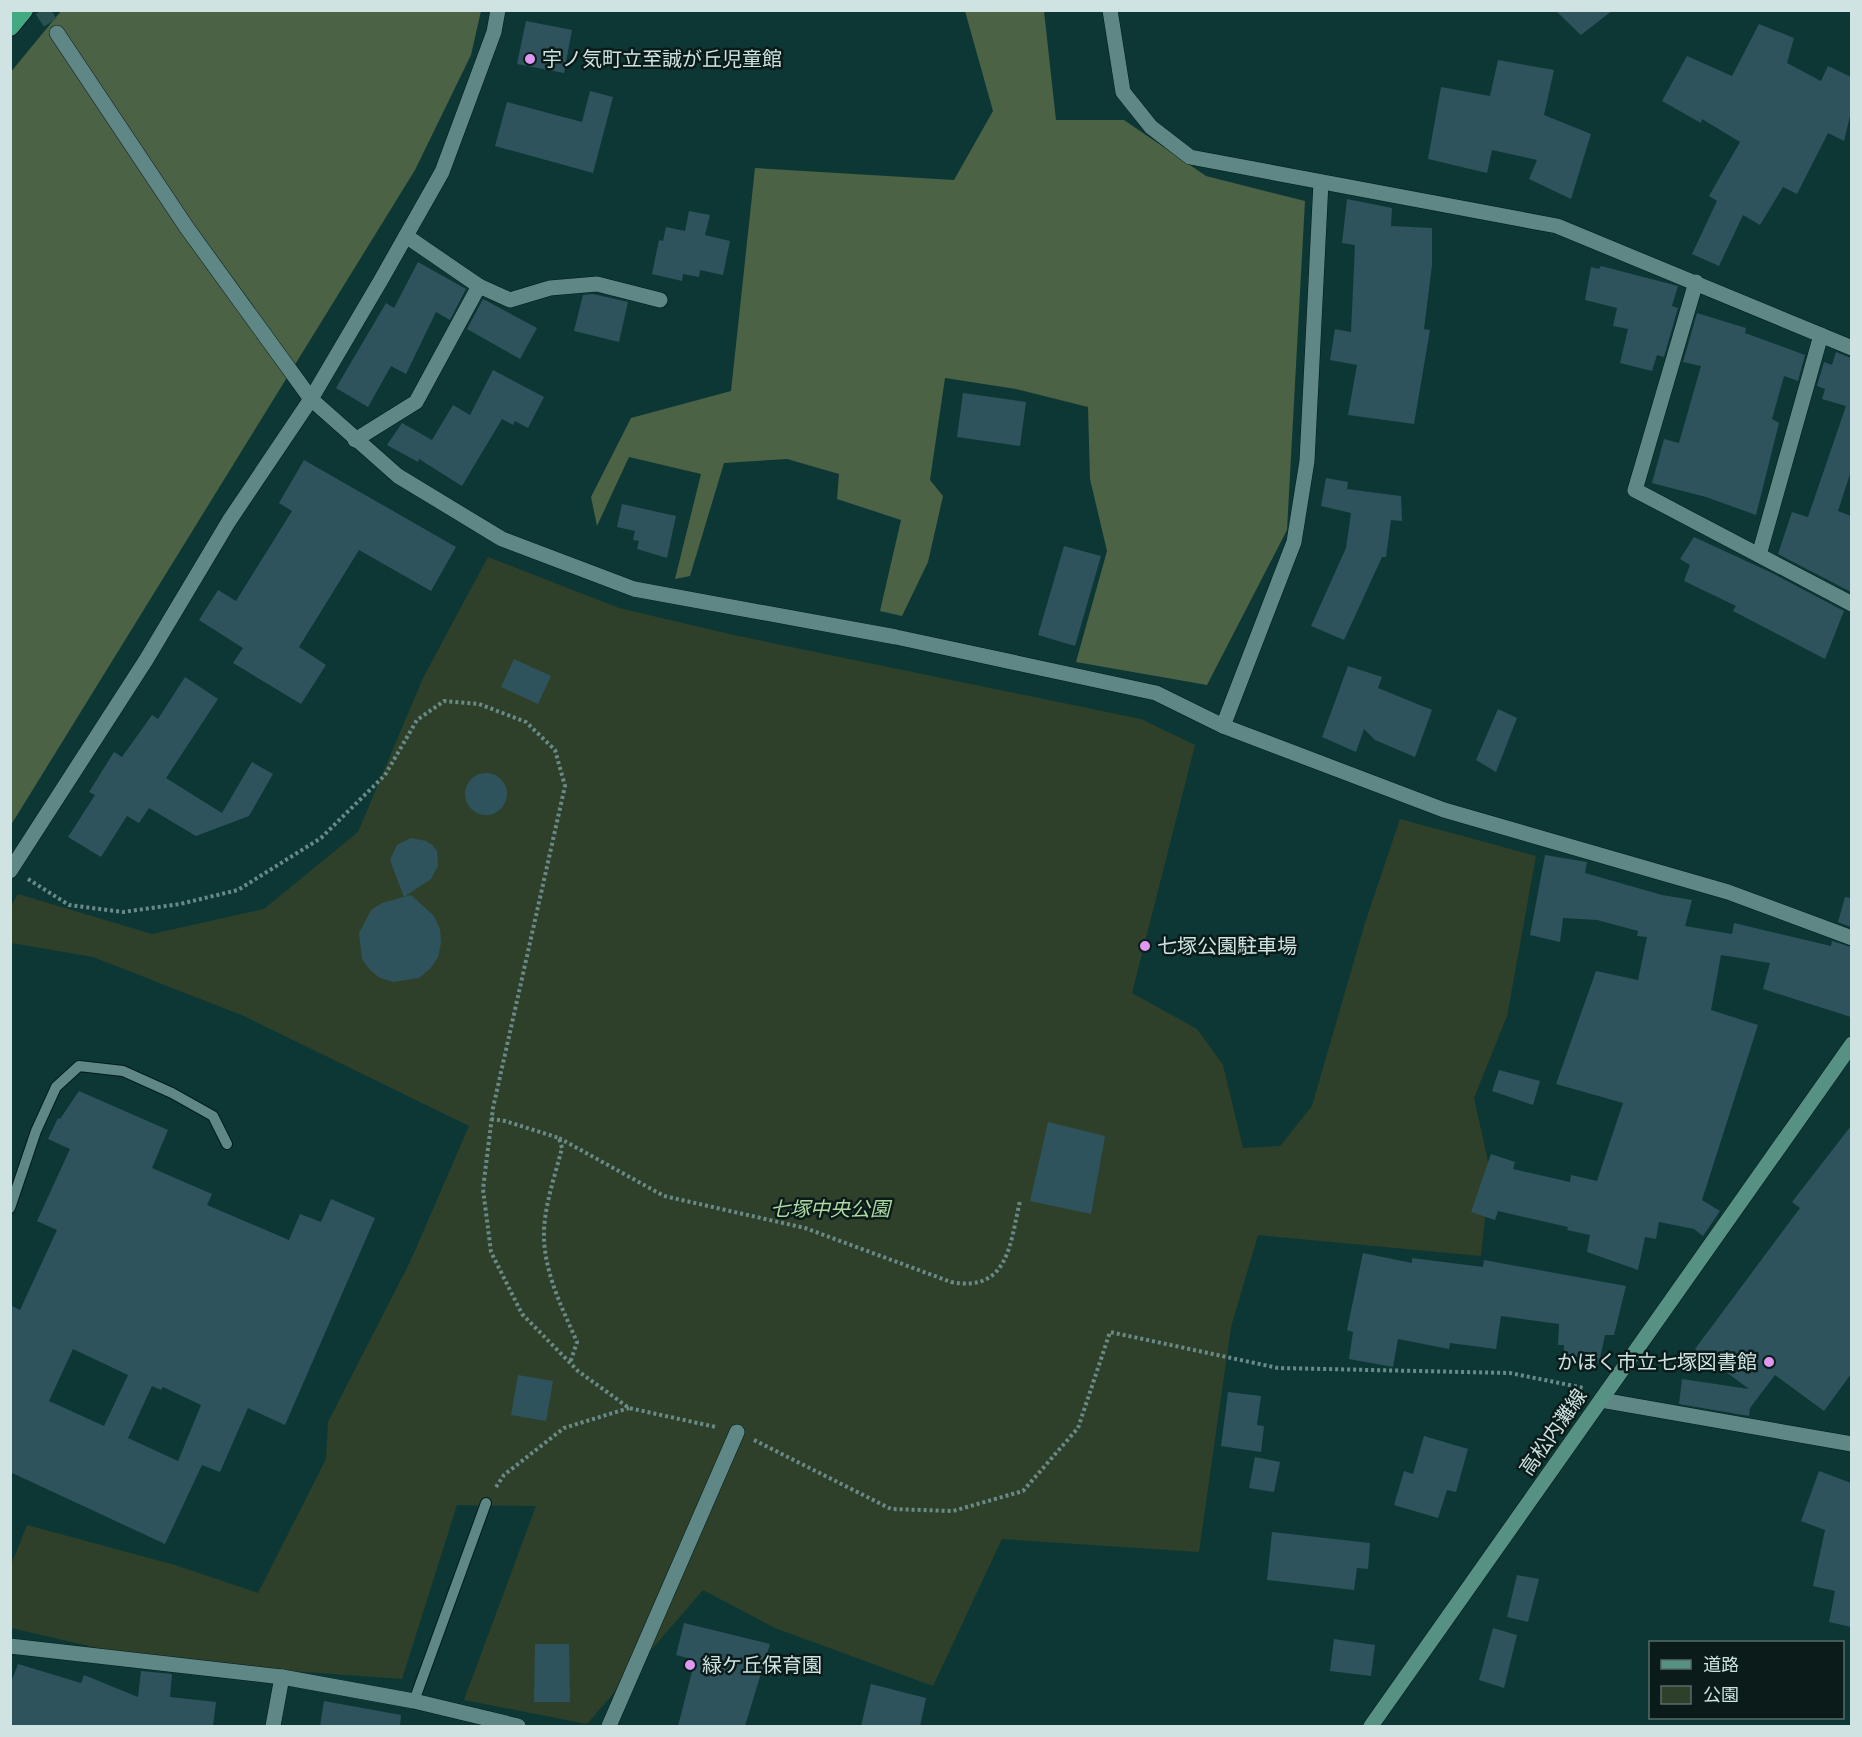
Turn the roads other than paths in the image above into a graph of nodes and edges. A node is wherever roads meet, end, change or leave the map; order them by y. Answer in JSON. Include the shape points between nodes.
{"nodes":[{"id":1,"x":24,"y":10,"type":"edge"},
{"id":2,"x":498,"y":10,"type":"edge"},
{"id":3,"x":1110,"y":10,"type":"edge"},
{"id":4,"x":10,"y":27,"type":"edge"},
{"id":5,"x":57,"y":33,"type":"tunnel mouth"},
{"id":6,"x":1321,"y":182,"type":"junction"},
{"id":7,"x":406,"y":236,"type":"junction"},
{"id":8,"x":1696,"y":282,"type":"junction"},
{"id":9,"x":479,"y":286,"type":"junction"},
{"id":10,"x":660,"y":300,"type":"dead end"},
{"id":11,"x":1821,"y":335,"type":"junction"},
{"id":12,"x":1851,"y":348,"type":"edge"},
{"id":13,"x":311,"y":399,"type":"junction"},
{"id":14,"x":356,"y":440,"type":"junction"},
{"id":15,"x":1759,"y":555,"type":"junction"},
{"id":16,"x":1851,"y":604,"type":"edge"},
{"id":17,"x":1223,"y":726,"type":"junction"},
{"id":18,"x":11,"y":870,"type":"edge"},
{"id":19,"x":1851,"y":938,"type":"edge"},
{"id":20,"x":1851,"y":1044,"type":"edge"},
{"id":21,"x":227,"y":1144,"type":"dead end"},
{"id":22,"x":10,"y":1208,"type":"edge"},
{"id":23,"x":1601,"y":1400,"type":"junction"},
{"id":24,"x":738,"y":1432,"type":"road end"},
{"id":25,"x":1851,"y":1444,"type":"edge"},
{"id":26,"x":486,"y":1503,"type":"road end"},
{"id":27,"x":10,"y":1646,"type":"edge"},
{"id":28,"x":282,"y":1677,"type":"junction"},
{"id":29,"x":414,"y":1701,"type":"junction"},
{"id":30,"x":273,"y":1726,"type":"edge"},
{"id":31,"x":518,"y":1726,"type":"edge"},
{"id":32,"x":609,"y":1726,"type":"edge"},
{"id":33,"x":1371,"y":1726,"type":"edge"}],
"edges":[{"from":1,"to":4,"type":"highway"},
{"from":2,"to":7,"type":"street","via":[[494,32],[442,172]]},
{"from":3,"to":6,"type":"street","via":[[1123,92],[1151,127],[1190,157]]},
{"from":5,"to":13,"type":"street","via":[[187,228]]},
{"from":6,"to":8,"type":"street","via":[[1557,226]]},
{"from":6,"to":17,"type":"street","via":[[1307,461],[1294,542]]},
{"from":7,"to":9,"type":"street"},
{"from":7,"to":13,"type":"street"},
{"from":8,"to":11,"type":"street"},
{"from":8,"to":15,"type":"street","via":[[1635,490]]},
{"from":9,"to":10,"type":"street","via":[[510,300],[550,288],[597,284]]},
{"from":9,"to":14,"type":"street","via":[[416,402]]},
{"from":11,"to":12,"type":"street"},
{"from":11,"to":15,"type":"street"},
{"from":13,"to":14,"type":"street"},
{"from":13,"to":18,"type":"street","via":[[229,521],[146,660]]},
{"from":14,"to":17,"type":"street","via":[[398,476],[502,539],[634,589],[896,637],[1156,693]]},
{"from":15,"to":16,"type":"street"},
{"from":17,"to":19,"type":"street","via":[[1444,810],[1728,892]]},
{"from":20,"to":23,"type":"main road","name":"高松内灘線"},
{"from":21,"to":22,"type":"lane","via":[[213,1116],[172,1093],[123,1071],[79,1066],[56,1088],[36,1131]]},
{"from":23,"to":25,"type":"street"},
{"from":23,"to":33,"type":"main road","name":"高松内灘線"},
{"from":24,"to":32,"type":"street"},
{"from":26,"to":29,"type":"lane"},
{"from":27,"to":28,"type":"street"},
{"from":28,"to":29,"type":"street"},
{"from":28,"to":30,"type":"street"},
{"from":29,"to":31,"type":"street"}]}
